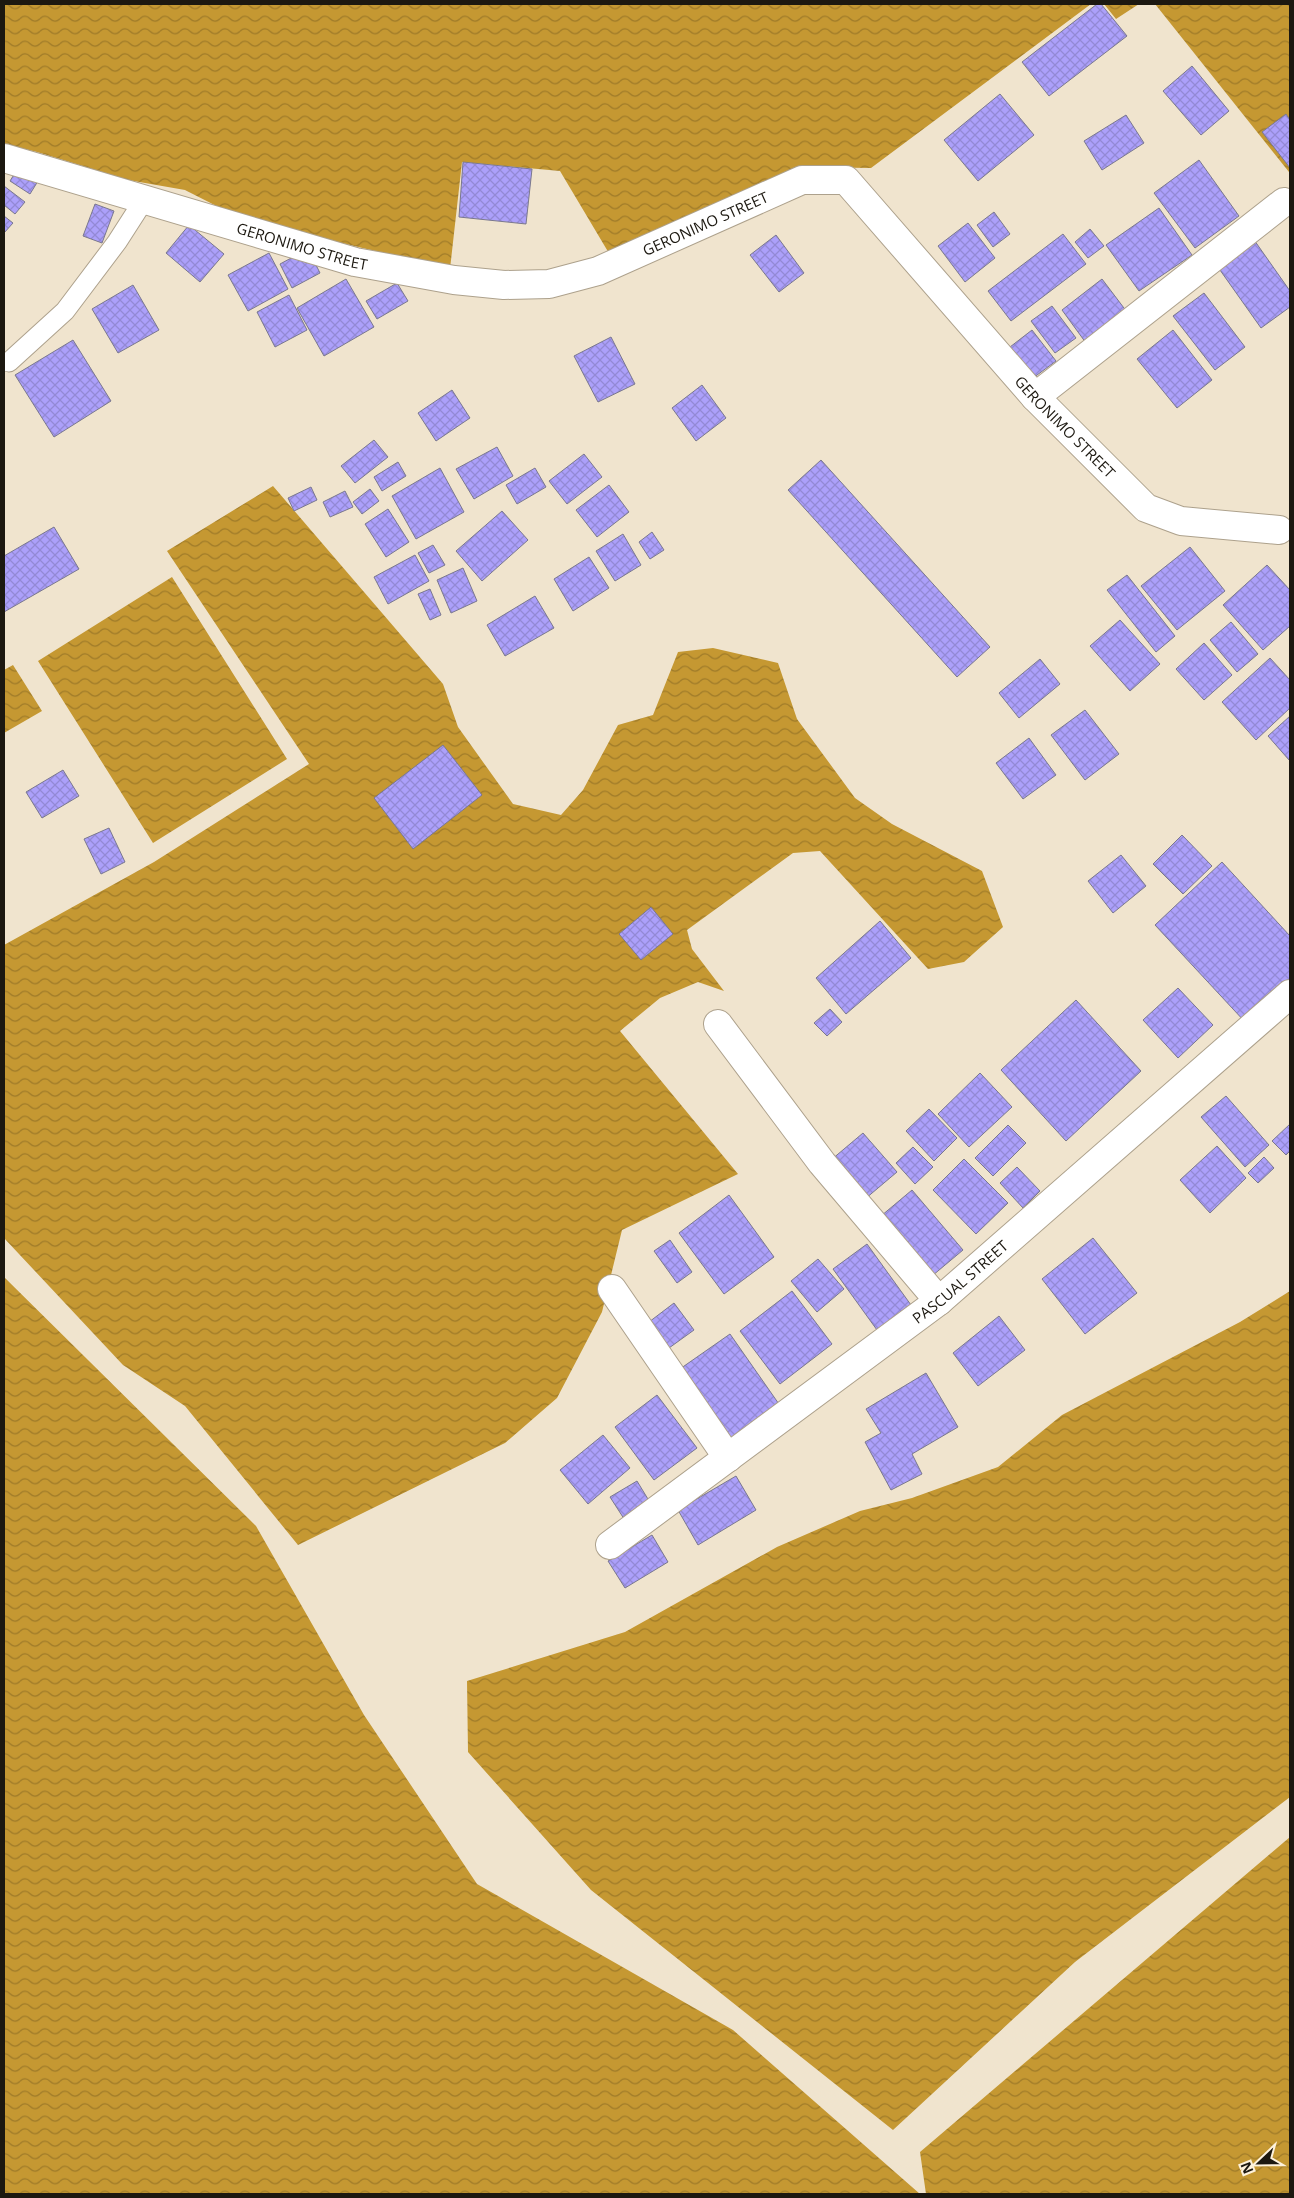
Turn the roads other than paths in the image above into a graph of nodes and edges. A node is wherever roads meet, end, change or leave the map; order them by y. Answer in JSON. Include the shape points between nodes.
{"nodes":[{"id":1,"x":4,"y":158,"type":"edge"},
{"id":2,"x":144,"y":200,"type":"junction"},
{"id":3,"x":1284,"y":202,"type":"dead end"},
{"id":4,"x":9,"y":362,"type":"dead end"},
{"id":5,"x":1035,"y":397,"type":"junction"},
{"id":6,"x":1287,"y":531,"type":"edge"},
{"id":7,"x":1290,"y":994,"type":"edge"},
{"id":8,"x":718,"y":1024,"type":"dead end"},
{"id":9,"x":612,"y":1289,"type":"dead end"},
{"id":10,"x":939,"y":1301,"type":"junction"},
{"id":11,"x":728,"y":1458,"type":"junction"},
{"id":12,"x":610,"y":1545,"type":"dead end"}],
"edges":[{"from":1,"to":2,"type":"street","name":"GERONIMO STREET"},
{"from":2,"to":4,"type":"lane","via":[[118,242],[65,311]]},
{"from":2,"to":5,"type":"street","name":"GERONIMO STREET","via":[[355,262],[454,280],[513,285],[549,284],[598,271],[802,180],[846,180]]},
{"from":3,"to":5,"type":"street"},
{"from":5,"to":6,"type":"street","name":"GERONIMO STREET","via":[[1146,508],[1181,521]]},
{"from":7,"to":10,"type":"street","name":"PASCUAL STREET"},
{"from":8,"to":10,"type":"street","via":[[822,1163]]},
{"from":9,"to":11,"type":"street"},
{"from":10,"to":11,"type":"street","name":"PASCUAL STREET"},
{"from":11,"to":12,"type":"street","name":"PASCUAL STREET"}]}
